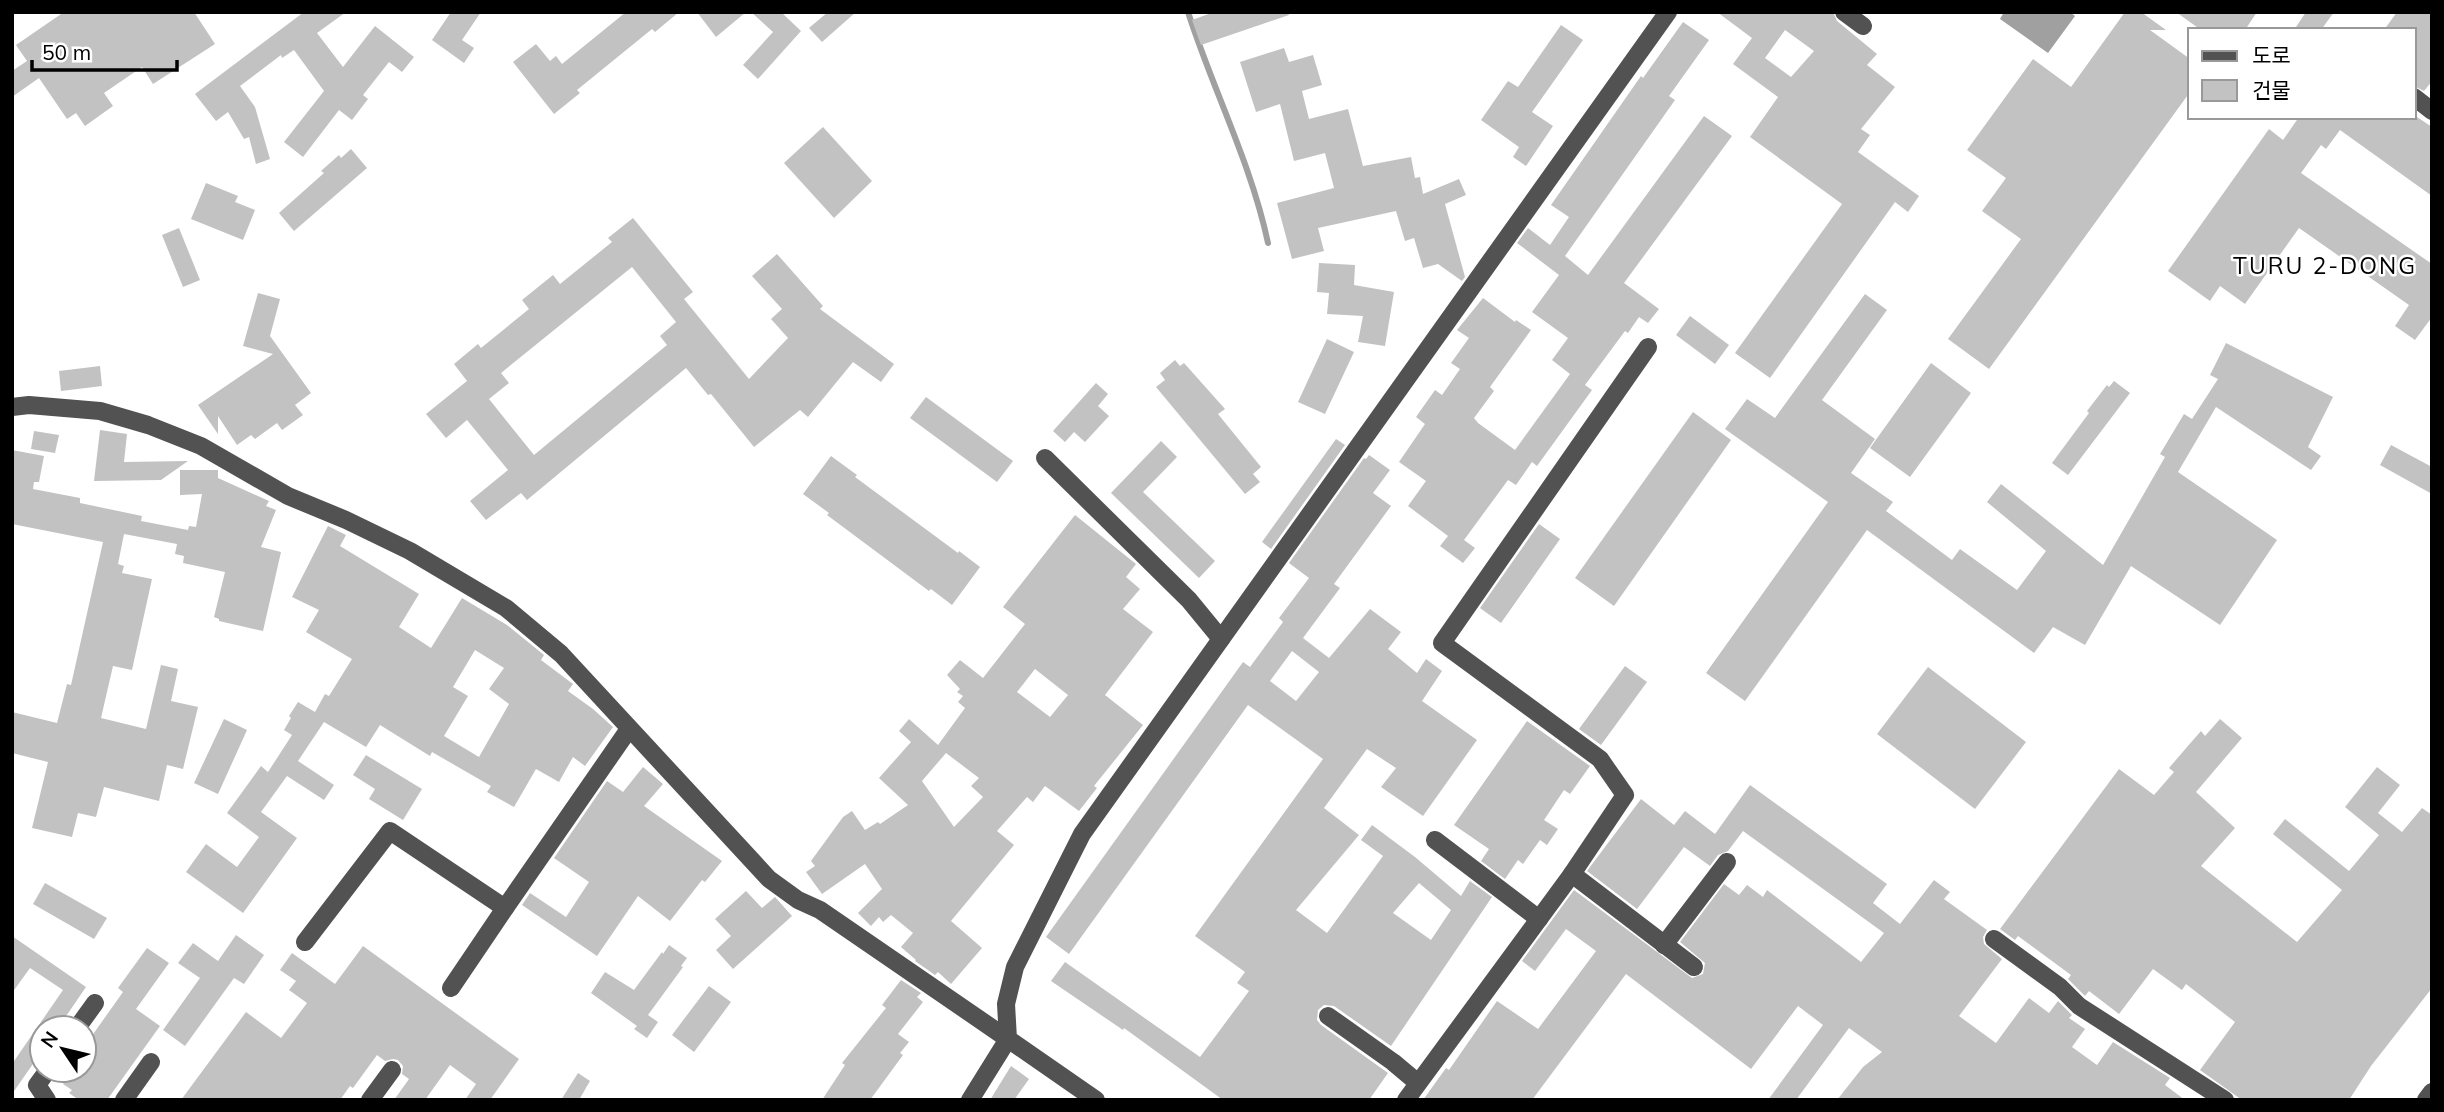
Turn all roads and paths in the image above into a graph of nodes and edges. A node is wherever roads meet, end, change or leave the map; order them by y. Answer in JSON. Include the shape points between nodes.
{"nodes":[{"id":1,"x":1668,"y":12,"type":"edge"},
{"id":2,"x":1844,"y":12,"type":"edge"},
{"id":3,"x":1863,"y":26,"type":"dead end"},
{"id":4,"x":2416,"y":99,"type":"edge"},
{"id":5,"x":2432,"y":111,"type":"edge"},
{"id":6,"x":1648,"y":347,"type":"dead end"},
{"id":7,"x":12,"y":407,"type":"edge"},
{"id":8,"x":1045,"y":458,"type":"dead end"},
{"id":9,"x":1220,"y":639,"type":"junction"},
{"id":10,"x":629,"y":729,"type":"junction"},
{"id":11,"x":1435,"y":840,"type":"dead end"},
{"id":12,"x":1727,"y":862,"type":"dead end"},
{"id":13,"x":1572,"y":874,"type":"junction"},
{"id":14,"x":505,"y":908,"type":"junction"},
{"id":15,"x":1539,"y":919,"type":"junction"},
{"id":16,"x":1994,"y":939,"type":"dead end"},
{"id":17,"x":305,"y":942,"type":"dead end"},
{"id":18,"x":1664,"y":945,"type":"junction"},
{"id":19,"x":1694,"y":967,"type":"dead end"},
{"id":20,"x":451,"y":988,"type":"dead end"},
{"id":21,"x":94,"y":1003,"type":"dead end"},
{"id":22,"x":87,"y":1014,"type":"edge"},
{"id":23,"x":1328,"y":1016,"type":"dead end"},
{"id":24,"x":1008,"y":1039,"type":"junction"},
{"id":25,"x":150,"y":1062,"type":"dead end"},
{"id":26,"x":392,"y":1070,"type":"dead end"},
{"id":27,"x":1418,"y":1083,"type":"junction"},
{"id":28,"x":38,"y":1084,"type":"edge"},
{"id":29,"x":2432,"y":1092,"type":"edge"},
{"id":30,"x":47,"y":1100,"type":"edge"},
{"id":31,"x":124,"y":1100,"type":"edge"},
{"id":32,"x":370,"y":1100,"type":"edge"},
{"id":33,"x":970,"y":1100,"type":"edge"},
{"id":34,"x":1096,"y":1100,"type":"edge"},
{"id":35,"x":1406,"y":1100,"type":"edge"},
{"id":36,"x":2225,"y":1100,"type":"edge"},
{"id":37,"x":2426,"y":1100,"type":"edge"}],
"edges":[{"from":1,"to":9,"type":"street"},
{"from":2,"to":3,"type":"street"},
{"from":4,"to":5,"type":"street"},
{"from":6,"to":13,"type":"street","via":[[1442,643],[1600,759],[1625,795]]},
{"from":7,"to":10,"type":"street","via":[[100,411],[148,425],[201,446],[288,496],[410,551],[531,626]]},
{"from":8,"to":9,"type":"street","via":[[1189,600]]},
{"from":9,"to":24,"type":"street","via":[[1082,834],[1015,967],[1006,1004]]},
{"from":10,"to":14,"type":"street"},
{"from":10,"to":24,"type":"street","via":[[769,879]]},
{"from":11,"to":15,"type":"street"},
{"from":12,"to":18,"type":"street"},
{"from":13,"to":15,"type":"street"},
{"from":13,"to":18,"type":"street"},
{"from":14,"to":17,"type":"street","via":[[390,831]]},
{"from":14,"to":20,"type":"street"},
{"from":15,"to":27,"type":"street"},
{"from":16,"to":36,"type":"street","via":[[2079,1006]]},
{"from":18,"to":19,"type":"street"},
{"from":21,"to":22,"type":"street"},
{"from":23,"to":27,"type":"street"},
{"from":24,"to":33,"type":"street"},
{"from":24,"to":34,"type":"street"},
{"from":25,"to":31,"type":"street"},
{"from":26,"to":32,"type":"street"},
{"from":27,"to":35,"type":"street"},
{"from":28,"to":30,"type":"street"},
{"from":29,"to":37,"type":"street"}]}
